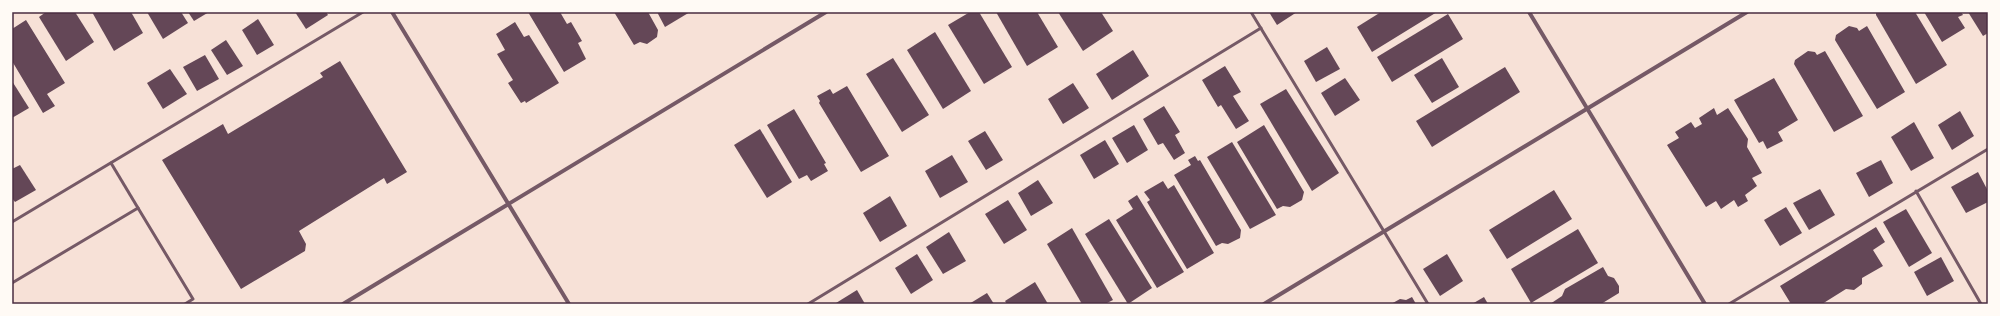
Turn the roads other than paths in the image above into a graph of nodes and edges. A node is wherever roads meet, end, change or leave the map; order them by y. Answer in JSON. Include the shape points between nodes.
{"nodes":[{"id":1,"x":363,"y":12,"type":"edge"},
{"id":2,"x":392,"y":12,"type":"edge"},
{"id":3,"x":826,"y":12,"type":"edge"},
{"id":4,"x":1251,"y":12,"type":"edge"},
{"id":5,"x":1529,"y":12,"type":"edge"},
{"id":6,"x":1747,"y":12,"type":"edge"},
{"id":7,"x":1261,"y":28,"type":"junction"},
{"id":8,"x":1588,"y":110,"type":"junction"},
{"id":9,"x":1988,"y":148,"type":"edge"},
{"id":10,"x":111,"y":163,"type":"junction"},
{"id":11,"x":1916,"y":191,"type":"junction"},
{"id":12,"x":508,"y":204,"type":"junction"},
{"id":13,"x":138,"y":208,"type":"junction"},
{"id":14,"x":12,"y":222,"type":"edge"},
{"id":15,"x":1384,"y":232,"type":"junction"},
{"id":16,"x":12,"y":283,"type":"edge"},
{"id":17,"x":185,"y":304,"type":"edge"},
{"id":18,"x":343,"y":304,"type":"edge"},
{"id":19,"x":569,"y":304,"type":"edge"},
{"id":20,"x":808,"y":304,"type":"edge"},
{"id":21,"x":1264,"y":304,"type":"edge"},
{"id":22,"x":1428,"y":304,"type":"edge"},
{"id":23,"x":1705,"y":304,"type":"edge"},
{"id":24,"x":1729,"y":304,"type":"edge"},
{"id":25,"x":1981,"y":304,"type":"edge"}],
"edges":[{"from":1,"to":10,"type":"lane"},
{"from":2,"to":12,"type":"street"},
{"from":3,"to":12,"type":"street"},
{"from":4,"to":7,"type":"lane"},
{"from":5,"to":8,"type":"street"},
{"from":6,"to":8,"type":"street"},
{"from":7,"to":15,"type":"lane"},
{"from":7,"to":20,"type":"lane"},
{"from":8,"to":15,"type":"street"},
{"from":8,"to":23,"type":"street"},
{"from":9,"to":11,"type":"lane"},
{"from":10,"to":13,"type":"lane"},
{"from":10,"to":14,"type":"lane"},
{"from":11,"to":24,"type":"lane"},
{"from":11,"to":25,"type":"lane"},
{"from":12,"to":18,"type":"street"},
{"from":12,"to":19,"type":"street"},
{"from":13,"to":16,"type":"lane"},
{"from":13,"to":17,"type":"lane","via":[[193,299]]},
{"from":15,"to":21,"type":"street"},
{"from":15,"to":22,"type":"lane"}]}
